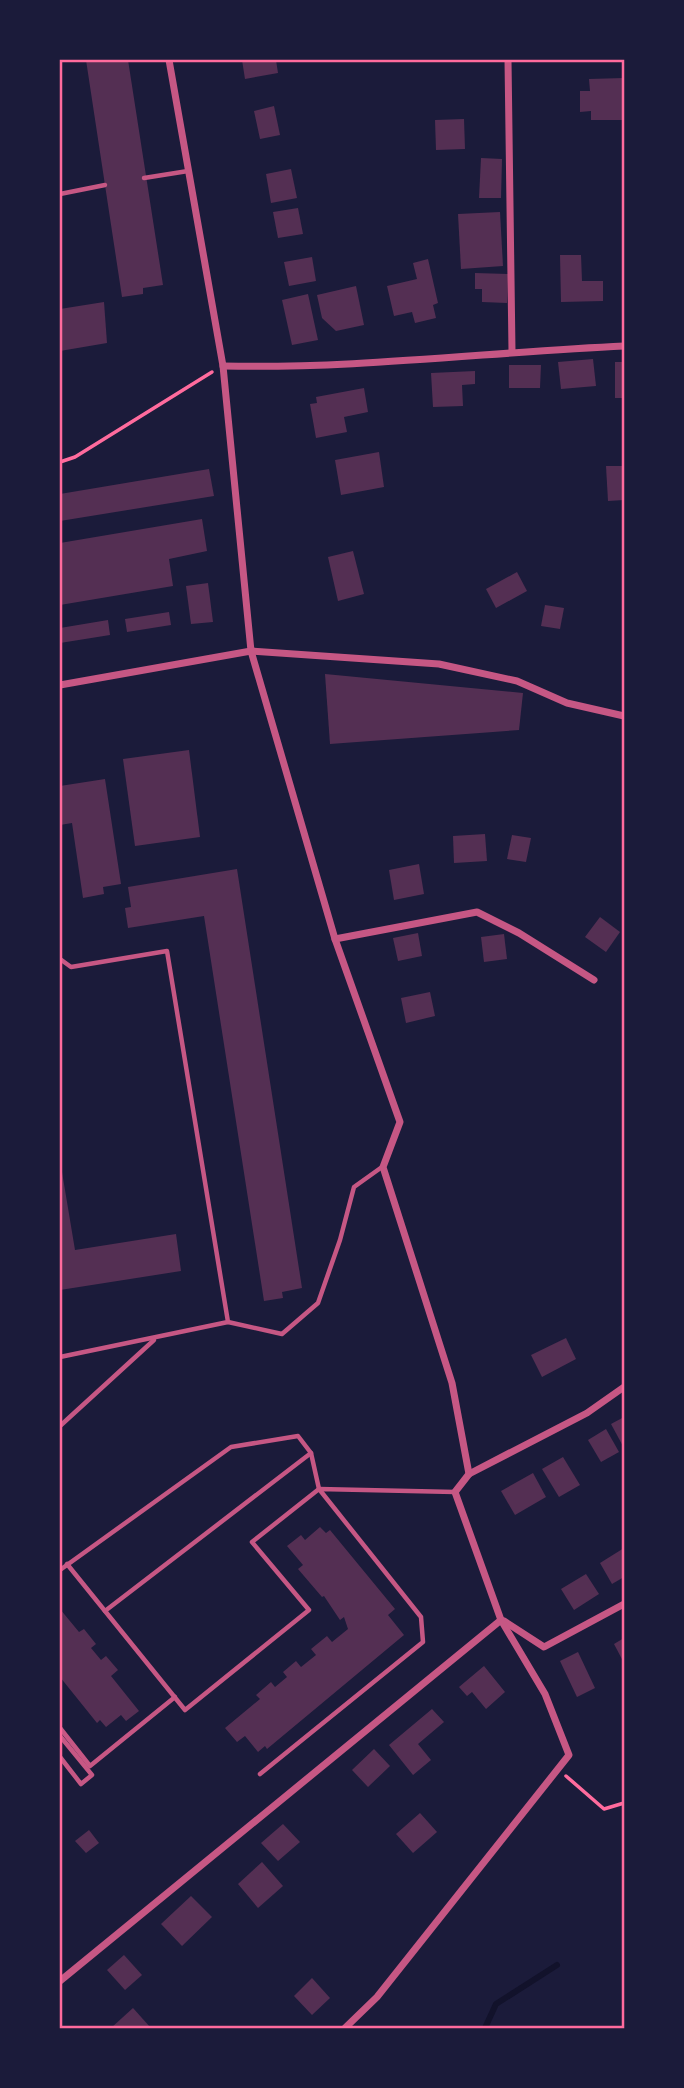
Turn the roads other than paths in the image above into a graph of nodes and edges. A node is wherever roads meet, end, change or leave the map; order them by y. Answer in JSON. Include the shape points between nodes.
{"nodes":[{"id":1,"x":169,"y":60,"type":"edge"},
{"id":2,"x":508,"y":60,"type":"edge"},
{"id":3,"x":188,"y":171,"type":"junction"},
{"id":4,"x":144,"y":178,"type":"dead end"},
{"id":5,"x":105,"y":185,"type":"dead end"},
{"id":6,"x":60,"y":194,"type":"edge"},
{"id":7,"x":625,"y":346,"type":"edge"},
{"id":8,"x":512,"y":351,"type":"junction"},
{"id":9,"x":223,"y":366,"type":"junction"},
{"id":10,"x":251,"y":651,"type":"junction"},
{"id":11,"x":60,"y":685,"type":"edge"},
{"id":12,"x":625,"y":716,"type":"edge"},
{"id":13,"x":335,"y":939,"type":"junction"},
{"id":14,"x":60,"y":959,"type":"edge"},
{"id":15,"x":594,"y":980,"type":"dead end"},
{"id":16,"x":383,"y":1167,"type":"junction"},
{"id":17,"x":228,"y":1322,"type":"junction"},
{"id":18,"x":155,"y":1340,"type":"junction"},
{"id":19,"x":60,"y":1357,"type":"edge"},
{"id":20,"x":625,"y":1387,"type":"edge"},
{"id":21,"x":60,"y":1426,"type":"edge"},
{"id":22,"x":311,"y":1452,"type":"junction"},
{"id":23,"x":469,"y":1474,"type":"junction"},
{"id":24,"x":320,"y":1489,"type":"junction"},
{"id":25,"x":455,"y":1492,"type":"junction"},
{"id":26,"x":67,"y":1564,"type":"junction"},
{"id":27,"x":60,"y":1570,"type":"edge"},
{"id":28,"x":625,"y":1604,"type":"edge"},
{"id":29,"x":105,"y":1611,"type":"junction"},
{"id":30,"x":501,"y":1620,"type":"junction"},
{"id":31,"x":174,"y":1697,"type":"junction"},
{"id":32,"x":60,"y":1728,"type":"edge"},
{"id":33,"x":60,"y":1736,"type":"edge"},
{"id":34,"x":60,"y":1758,"type":"edge"},
{"id":35,"x":260,"y":1774,"type":"dead end"},
{"id":36,"x":60,"y":1981,"type":"edge"},
{"id":37,"x":345,"y":2028,"type":"edge"}],
"edges":[{"from":1,"to":3,"type":"street"},
{"from":2,"to":8,"type":"street"},
{"from":3,"to":4,"type":"lane"},
{"from":3,"to":9,"type":"street"},
{"from":5,"to":6,"type":"lane"},
{"from":7,"to":8,"type":"street"},
{"from":8,"to":9,"type":"street","via":[[290,368]]},
{"from":9,"to":10,"type":"street"},
{"from":10,"to":11,"type":"street"},
{"from":10,"to":12,"type":"street","via":[[439,664],[517,681],[567,704]]},
{"from":10,"to":13,"type":"street"},
{"from":13,"to":15,"type":"street","via":[[477,912]]},
{"from":13,"to":16,"type":"street","via":[[400,1122]]},
{"from":14,"to":17,"type":"lane","via":[[71,967],[167,951]]},
{"from":16,"to":17,"type":"lane","via":[[354,1187],[318,1303],[282,1334]]},
{"from":16,"to":23,"type":"street","via":[[452,1383]]},
{"from":17,"to":18,"type":"lane"},
{"from":18,"to":19,"type":"lane"},
{"from":18,"to":21,"type":"lane"},
{"from":20,"to":23,"type":"street","via":[[587,1413]]},
{"from":22,"to":24,"type":"lane"},
{"from":22,"to":26,"type":"lane","via":[[298,1436],[231,1447]]},
{"from":22,"to":29,"type":"lane"},
{"from":23,"to":25,"type":"street"},
{"from":24,"to":25,"type":"lane"},
{"from":24,"to":31,"type":"lane","via":[[252,1542],[309,1610],[185,1710]]},
{"from":24,"to":35,"type":"lane","via":[[421,1617],[423,1642]]},
{"from":25,"to":30,"type":"street"},
{"from":26,"to":27,"type":"lane"},
{"from":26,"to":29,"type":"lane"},
{"from":28,"to":30,"type":"street","via":[[544,1647]]},
{"from":29,"to":31,"type":"lane"},
{"from":30,"to":36,"type":"street"},
{"from":30,"to":37,"type":"street","via":[[545,1694],[569,1755],[377,1997]]},
{"from":31,"to":32,"type":"lane","via":[[90,1766]]},
{"from":33,"to":34,"type":"lane","via":[[92,1775],[81,1784]]}]}
